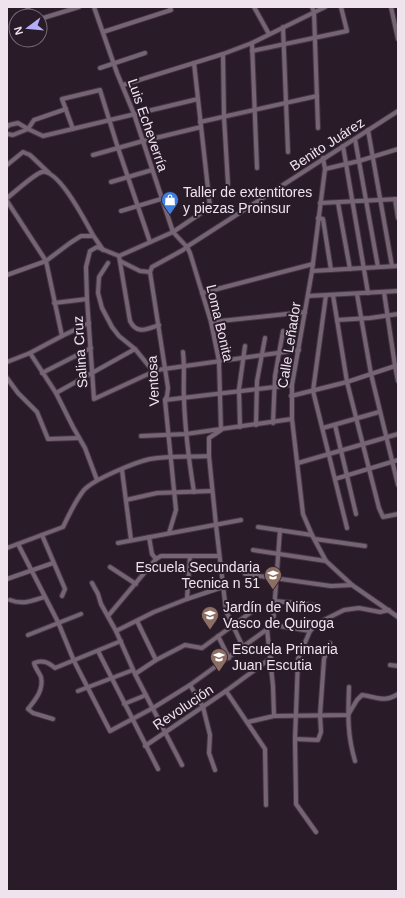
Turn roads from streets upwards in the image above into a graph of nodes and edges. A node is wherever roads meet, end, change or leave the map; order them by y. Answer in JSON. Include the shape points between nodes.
{"nodes":[{"id":1,"x":79,"y":7,"type":"edge"},
{"id":2,"x":94,"y":7,"type":"edge"},
{"id":3,"x":254,"y":7,"type":"edge"},
{"id":4,"x":312,"y":7,"type":"edge"},
{"id":5,"x":324,"y":7,"type":"edge"},
{"id":6,"x":341,"y":7,"type":"edge"},
{"id":7,"x":391,"y":7,"type":"edge"},
{"id":8,"x":170,"y":9,"type":"edge"},
{"id":9,"x":314,"y":12,"type":"junction"},
{"id":10,"x":48,"y":17,"type":"edge"},
{"id":11,"x":397,"y":26,"type":"edge"},
{"id":12,"x":283,"y":28,"type":"junction"},
{"id":13,"x":103,"y":32,"type":"junction"},
{"id":14,"x":269,"y":34,"type":"junction"},
{"id":15,"x":315,"y":38,"type":"junction"},
{"id":16,"x":398,"y":39,"type":"edge"},
{"id":17,"x":252,"y":43,"type":"junction"},
{"id":18,"x":284,"y":44,"type":"junction"},
{"id":19,"x":252,"y":51,"type":"junction"},
{"id":20,"x":145,"y":53,"type":"dead end"},
{"id":21,"x":223,"y":54,"type":"junction"},
{"id":22,"x":114,"y":63,"type":"junction"},
{"id":23,"x":194,"y":63,"type":"junction"},
{"id":24,"x":100,"y":68,"type":"dead end"},
{"id":25,"x":123,"y":86,"type":"junction"},
{"id":26,"x":317,"y":96,"type":"junction"},
{"id":27,"x":198,"y":99,"type":"junction"},
{"id":28,"x":287,"y":103,"type":"junction"},
{"id":29,"x":66,"y":109,"type":"junction"},
{"id":30,"x":255,"y":110,"type":"junction"},
{"id":31,"x":398,"y":111,"type":"edge"},
{"id":32,"x":134,"y":114,"type":"junction"},
{"id":33,"x":224,"y":117,"type":"junction"},
{"id":34,"x":110,"y":120,"type":"junction"},
{"id":35,"x":200,"y":125,"type":"junction"},
{"id":36,"x":7,"y":127,"type":"edge"},
{"id":37,"x":318,"y":128,"type":"dead end"},
{"id":38,"x":28,"y":129,"type":"junction"},
{"id":39,"x":73,"y":129,"type":"junction"},
{"id":40,"x":368,"y":130,"type":"junction"},
{"id":41,"x":7,"y":134,"type":"edge"},
{"id":42,"x":355,"y":138,"type":"junction"},
{"id":43,"x":143,"y":141,"type":"junction"},
{"id":44,"x":343,"y":146,"type":"junction"},
{"id":45,"x":118,"y":148,"type":"junction"},
{"id":46,"x":398,"y":149,"type":"edge"},
{"id":47,"x":288,"y":152,"type":"dead end"},
{"id":48,"x":93,"y":155,"type":"dead end"},
{"id":49,"x":373,"y":157,"type":"junction"},
{"id":50,"x":323,"y":158,"type":"junction"},
{"id":51,"x":359,"y":161,"type":"junction"},
{"id":52,"x":346,"y":164,"type":"junction"},
{"id":53,"x":7,"y":165,"type":"edge"},
{"id":54,"x":258,"y":168,"type":"dead end"},
{"id":55,"x":325,"y":169,"type":"junction"},
{"id":56,"x":152,"y":170,"type":"junction"},
{"id":57,"x":49,"y":173,"type":"junction"},
{"id":58,"x":128,"y":176,"type":"junction"},
{"id":59,"x":111,"y":182,"type":"dead end"},
{"id":60,"x":228,"y":184,"type":"dead end"},
{"id":61,"x":161,"y":199,"type":"junction"},
{"id":62,"x":396,"y":199,"type":"edge"},
{"id":63,"x":7,"y":200,"type":"edge"},
{"id":64,"x":380,"y":200,"type":"junction"},
{"id":65,"x":366,"y":201,"type":"junction"},
{"id":66,"x":352,"y":202,"type":"junction"},
{"id":67,"x":320,"y":203,"type":"junction"},
{"id":68,"x":338,"y":203,"type":"junction"},
{"id":69,"x":138,"y":206,"type":"junction"},
{"id":70,"x":121,"y":210,"type":"dead end"},
{"id":71,"x":318,"y":218,"type":"junction"},
{"id":72,"x":398,"y":218,"type":"edge"},
{"id":73,"x":173,"y":232,"type":"junction"},
{"id":74,"x":93,"y":236,"type":"junction"},
{"id":75,"x":150,"y":242,"type":"junction"},
{"id":76,"x":187,"y":247,"type":"junction"},
{"id":77,"x":104,"y":250,"type":"junction"},
{"id":78,"x":119,"y":259,"type":"junction"},
{"id":79,"x":46,"y":262,"type":"junction"},
{"id":80,"x":108,"y":263,"type":"dead end"},
{"id":81,"x":313,"y":264,"type":"junction"},
{"id":82,"x":392,"y":266,"type":"junction"},
{"id":83,"x":398,"y":266,"type":"edge"},
{"id":84,"x":378,"y":267,"type":"junction"},
{"id":85,"x":365,"y":268,"type":"junction"},
{"id":86,"x":350,"y":269,"type":"junction"},
{"id":87,"x":332,"y":270,"type":"junction"},
{"id":88,"x":312,"y":271,"type":"junction"},
{"id":89,"x":150,"y":272,"type":"junction"},
{"id":90,"x":7,"y":275,"type":"edge"},
{"id":91,"x":398,"y":291,"type":"edge"},
{"id":92,"x":202,"y":292,"type":"junction"},
{"id":93,"x":384,"y":292,"type":"junction"},
{"id":94,"x":368,"y":293,"type":"junction"},
{"id":95,"x":357,"y":294,"type":"junction"},
{"id":96,"x":326,"y":295,"type":"junction"},
{"id":97,"x":333,"y":295,"type":"junction"},
{"id":98,"x":308,"y":296,"type":"junction"},
{"id":99,"x":87,"y":299,"type":"junction"},
{"id":100,"x":54,"y":303,"type":"junction"},
{"id":101,"x":305,"y":312,"type":"junction"},
{"id":102,"x":398,"y":314,"type":"edge"},
{"id":103,"x":388,"y":316,"type":"junction"},
{"id":104,"x":361,"y":318,"type":"junction"},
{"id":105,"x":337,"y":320,"type":"junction"},
{"id":106,"x":211,"y":322,"type":"junction"},
{"id":107,"x":89,"y":323,"type":"junction"},
{"id":108,"x":159,"y":325,"type":"junction"},
{"id":109,"x":283,"y":331,"type":"dead end"},
{"id":110,"x":62,"y":336,"type":"junction"},
{"id":111,"x":265,"y":338,"type":"dead end"},
{"id":112,"x":245,"y":346,"type":"dead end"},
{"id":113,"x":91,"y":348,"type":"junction"},
{"id":114,"x":135,"y":348,"type":"junction"},
{"id":115,"x":299,"y":350,"type":"junction"},
{"id":116,"x":183,"y":352,"type":"dead end"},
{"id":117,"x":30,"y":353,"type":"junction"},
{"id":118,"x":279,"y":353,"type":"junction"},
{"id":119,"x":262,"y":355,"type":"junction"},
{"id":120,"x":244,"y":358,"type":"junction"},
{"id":121,"x":219,"y":361,"type":"junction"},
{"id":122,"x":7,"y":362,"type":"edge"},
{"id":123,"x":184,"y":366,"type":"junction"},
{"id":124,"x":396,"y":366,"type":"edge"},
{"id":125,"x":165,"y":369,"type":"junction"},
{"id":126,"x":153,"y":371,"type":"junction"},
{"id":127,"x":92,"y":372,"type":"junction"},
{"id":128,"x":42,"y":373,"type":"junction"},
{"id":129,"x":370,"y":374,"type":"junction"},
{"id":130,"x":7,"y":378,"type":"edge"},
{"id":131,"x":398,"y":381,"type":"edge"},
{"id":132,"x":347,"y":382,"type":"junction"},
{"id":133,"x":292,"y":384,"type":"junction"},
{"id":134,"x":274,"y":387,"type":"junction"},
{"id":135,"x":257,"y":389,"type":"junction"},
{"id":136,"x":239,"y":391,"type":"junction"},
{"id":137,"x":313,"y":391,"type":"junction"},
{"id":138,"x":56,"y":393,"type":"junction"},
{"id":139,"x":220,"y":394,"type":"junction"},
{"id":140,"x":184,"y":396,"type":"junction"},
{"id":141,"x":291,"y":396,"type":"junction"},
{"id":142,"x":165,"y":400,"type":"junction"},
{"id":143,"x":379,"y":412,"type":"junction"},
{"id":144,"x":356,"y":418,"type":"junction"},
{"id":145,"x":292,"y":419,"type":"junction"},
{"id":146,"x":273,"y":423,"type":"junction"},
{"id":147,"x":256,"y":425,"type":"junction"},
{"id":148,"x":335,"y":425,"type":"junction"},
{"id":149,"x":240,"y":427,"type":"junction"},
{"id":150,"x":323,"y":428,"type":"junction"},
{"id":151,"x":221,"y":430,"type":"junction"},
{"id":152,"x":186,"y":434,"type":"junction"},
{"id":153,"x":398,"y":434,"type":"edge"},
{"id":154,"x":168,"y":435,"type":"junction"},
{"id":155,"x":141,"y":436,"type":"dead end"},
{"id":156,"x":79,"y":438,"type":"junction"},
{"id":157,"x":386,"y":438,"type":"junction"},
{"id":158,"x":363,"y":445,"type":"junction"},
{"id":159,"x":342,"y":451,"type":"junction"},
{"id":160,"x":329,"y":454,"type":"junction"},
{"id":161,"x":209,"y":456,"type":"junction"},
{"id":162,"x":188,"y":457,"type":"junction"},
{"id":163,"x":171,"y":458,"type":"junction"},
{"id":164,"x":398,"y":460,"type":"edge"},
{"id":165,"x":392,"y":462,"type":"junction"},
{"id":166,"x":298,"y":463,"type":"junction"},
{"id":167,"x":369,"y":469,"type":"junction"},
{"id":168,"x":122,"y":470,"type":"junction"},
{"id":169,"x":348,"y":476,"type":"junction"},
{"id":170,"x":335,"y":479,"type":"junction"},
{"id":171,"x":97,"y":480,"type":"junction"},
{"id":172,"x":398,"y":485,"type":"edge"},
{"id":173,"x":212,"y":491,"type":"junction"},
{"id":174,"x":174,"y":492,"type":"junction"},
{"id":175,"x":194,"y":492,"type":"junction"},
{"id":176,"x":126,"y":500,"type":"junction"},
{"id":177,"x":356,"y":514,"type":"dead end"},
{"id":178,"x":398,"y":514,"type":"edge"},
{"id":179,"x":241,"y":520,"type":"dead end"},
{"id":180,"x":216,"y":526,"type":"junction"},
{"id":181,"x":258,"y":527,"type":"dead end"},
{"id":182,"x":347,"y":528,"type":"dead end"},
{"id":183,"x":280,"y":530,"type":"junction"},
{"id":184,"x":169,"y":533,"type":"junction"},
{"id":185,"x":42,"y":535,"type":"junction"},
{"id":186,"x":149,"y":537,"type":"junction"},
{"id":187,"x":313,"y":537,"type":"junction"},
{"id":188,"x":131,"y":540,"type":"junction"},
{"id":189,"x":118,"y":543,"type":"dead end"},
{"id":190,"x":18,"y":544,"type":"junction"},
{"id":191,"x":365,"y":546,"type":"dead end"},
{"id":192,"x":7,"y":548,"type":"edge"},
{"id":193,"x":253,"y":550,"type":"dead end"},
{"id":194,"x":278,"y":553,"type":"junction"},
{"id":195,"x":190,"y":556,"type":"junction"},
{"id":196,"x":219,"y":556,"type":"junction"},
{"id":197,"x":156,"y":559,"type":"junction"},
{"id":198,"x":326,"y":561,"type":"junction"},
{"id":199,"x":53,"y":563,"type":"junction"},
{"id":200,"x":110,"y":567,"type":"dead end"},
{"id":201,"x":31,"y":571,"type":"junction"},
{"id":202,"x":245,"y":574,"type":"dead end"},
{"id":203,"x":277,"y":578,"type":"junction"},
{"id":204,"x":7,"y":579,"type":"edge"},
{"id":205,"x":92,"y":583,"type":"dead end"},
{"id":206,"x":136,"y":584,"type":"junction"},
{"id":207,"x":352,"y":584,"type":"junction"},
{"id":208,"x":223,"y":587,"type":"junction"},
{"id":209,"x":62,"y":596,"type":"dead end"},
{"id":210,"x":44,"y":597,"type":"junction"},
{"id":211,"x":187,"y":599,"type":"junction"},
{"id":212,"x":10,"y":600,"type":"dead end"},
{"id":213,"x":276,"y":601,"type":"junction"},
{"id":214,"x":314,"y":605,"type":"dead end"},
{"id":215,"x":254,"y":610,"type":"dead end"},
{"id":216,"x":390,"y":610,"type":"junction"},
{"id":217,"x":80,"y":614,"type":"dead end"},
{"id":218,"x":108,"y":616,"type":"junction"},
{"id":219,"x":398,"y":617,"type":"edge"},
{"id":220,"x":137,"y":621,"type":"junction"},
{"id":221,"x":58,"y":622,"type":"junction"},
{"id":222,"x":233,"y":625,"type":"junction"},
{"id":223,"x":273,"y":625,"type":"junction"},
{"id":224,"x":268,"y":629,"type":"junction"},
{"id":225,"x":116,"y":631,"type":"junction"},
{"id":226,"x":310,"y":631,"type":"junction"},
{"id":227,"x":28,"y":635,"type":"dead end"},
{"id":228,"x":218,"y":636,"type":"junction"},
{"id":229,"x":121,"y":641,"type":"junction"},
{"id":230,"x":330,"y":643,"type":"dead end"},
{"id":231,"x":243,"y":647,"type":"junction"},
{"id":232,"x":98,"y":651,"type":"junction"},
{"id":233,"x":229,"y":658,"type":"junction"},
{"id":234,"x":271,"y":658,"type":"junction"},
{"id":235,"x":156,"y":660,"type":"junction"},
{"id":236,"x":74,"y":661,"type":"junction"},
{"id":237,"x":390,"y":665,"type":"dead end"},
{"id":238,"x":398,"y":666,"type":"edge"},
{"id":239,"x":134,"y":672,"type":"junction"},
{"id":240,"x":111,"y":678,"type":"junction"},
{"id":241,"x":190,"y":685,"type":"junction"},
{"id":242,"x":88,"y":687,"type":"junction"},
{"id":243,"x":349,"y":687,"type":"dead end"},
{"id":244,"x":78,"y":691,"type":"dead end"},
{"id":245,"x":226,"y":691,"type":"junction"},
{"id":246,"x":398,"y":694,"type":"edge"},
{"id":247,"x":146,"y":695,"type":"junction"},
{"id":248,"x":124,"y":704,"type":"junction"},
{"id":249,"x":203,"y":707,"type":"junction"},
{"id":250,"x":153,"y":708,"type":"junction"},
{"id":251,"x":296,"y":715,"type":"junction"},
{"id":252,"x":320,"y":715,"type":"junction"},
{"id":253,"x":348,"y":715,"type":"junction"},
{"id":254,"x":274,"y":716,"type":"junction"},
{"id":255,"x":52,"y":719,"type":"dead end"},
{"id":256,"x":132,"y":719,"type":"junction"},
{"id":257,"x":248,"y":722,"type":"junction"},
{"id":258,"x":166,"y":732,"type":"junction"},
{"id":259,"x":295,"y":739,"type":"junction"},
{"id":260,"x":146,"y":746,"type":"junction"},
{"id":261,"x":355,"y":761,"type":"dead end"},
{"id":262,"x":182,"y":765,"type":"dead end"},
{"id":263,"x":158,"y":769,"type":"dead end"},
{"id":264,"x":215,"y":770,"type":"dead end"},
{"id":265,"x":266,"y":805,"type":"dead end"},
{"id":266,"x":316,"y":832,"type":"dead end"}],
"edges":[{"from":1,"to":10,"type":"street"},
{"from":2,"to":13,"type":"street","name":"Luis Echeverría"},
{"from":3,"to":14,"type":"street"},
{"from":4,"to":9,"type":"street"},
{"from":5,"to":9,"type":"street"},
{"from":6,"to":15,"type":"street","via":[[347,31]]},
{"from":7,"to":11,"type":"street"},
{"from":8,"to":13,"type":"street"},
{"from":9,"to":12,"type":"street"},
{"from":9,"to":15,"type":"street"},
{"from":11,"to":16,"type":"street"},
{"from":12,"to":14,"type":"street"},
{"from":12,"to":18,"type":"street"},
{"from":13,"to":22,"type":"street","name":"Luis Echeverría"},
{"from":14,"to":17,"type":"street"},
{"from":15,"to":18,"type":"street"},
{"from":15,"to":26,"type":"street"},
{"from":17,"to":19,"type":"street"},
{"from":17,"to":21,"type":"street"},
{"from":18,"to":19,"type":"street"},
{"from":18,"to":28,"type":"street"},
{"from":19,"to":30,"type":"street"},
{"from":20,"to":22,"type":"street"},
{"from":21,"to":23,"type":"street"},
{"from":21,"to":33,"type":"street"},
{"from":22,"to":24,"type":"street"},
{"from":22,"to":25,"type":"street","name":"Luis Echeverría"},
{"from":23,"to":25,"type":"street"},
{"from":23,"to":27,"type":"street"},
{"from":25,"to":32,"type":"street","name":"Luis Echeverría"},
{"from":26,"to":28,"type":"street"},
{"from":26,"to":37,"type":"street"},
{"from":27,"to":32,"type":"street"},
{"from":27,"to":35,"type":"street"},
{"from":28,"to":30,"type":"street"},
{"from":28,"to":47,"type":"street"},
{"from":29,"to":34,"type":"street","via":[[62,99],[100,90]]},
{"from":29,"to":38,"type":"street","via":[[34,120]]},
{"from":29,"to":39,"type":"street"},
{"from":30,"to":33,"type":"street"},
{"from":30,"to":54,"type":"street"},
{"from":31,"to":40,"type":"street","name":"Benito Juárez"},
{"from":32,"to":34,"type":"street"},
{"from":32,"to":43,"type":"street","name":"Luis Echeverría"},
{"from":33,"to":35,"type":"street"},
{"from":33,"to":60,"type":"street"},
{"from":34,"to":39,"type":"street"},
{"from":34,"to":45,"type":"street"},
{"from":35,"to":43,"type":"street"},
{"from":35,"to":73,"type":"street","via":[[210,207]]},
{"from":36,"to":38,"type":"street","via":[[18,123]]},
{"from":38,"to":39,"type":"street","via":[[43,136]]},
{"from":38,"to":41,"type":"street","via":[[13,135]]},
{"from":40,"to":42,"type":"street","name":"Benito Juárez"},
{"from":40,"to":49,"type":"street"},
{"from":42,"to":44,"type":"street","name":"Benito Juárez"},
{"from":42,"to":51,"type":"street"},
{"from":43,"to":45,"type":"street"},
{"from":43,"to":56,"type":"street","name":"Luis Echeverría"},
{"from":44,"to":50,"type":"street","name":"Benito Juárez"},
{"from":44,"to":52,"type":"street"},
{"from":45,"to":48,"type":"street"},
{"from":45,"to":58,"type":"street"},
{"from":46,"to":49,"type":"street"},
{"from":49,"to":51,"type":"street"},
{"from":49,"to":64,"type":"street"},
{"from":50,"to":55,"type":"street","name":"Calle Leñador"},
{"from":50,"to":76,"type":"street","name":"Benito Juárez"},
{"from":51,"to":52,"type":"street"},
{"from":51,"to":65,"type":"street"},
{"from":52,"to":55,"type":"street"},
{"from":52,"to":66,"type":"street"},
{"from":53,"to":57,"type":"street","via":[[23,152],[30,155]]},
{"from":55,"to":67,"type":"street","name":"Calle Leñador"},
{"from":56,"to":58,"type":"street"},
{"from":56,"to":61,"type":"street","name":"Luis Echeverría"},
{"from":57,"to":63,"type":"street","via":[[38,174]]},
{"from":57,"to":74,"type":"street","via":[[57,179],[82,214]]},
{"from":58,"to":59,"type":"street"},
{"from":58,"to":69,"type":"street"},
{"from":61,"to":69,"type":"street"},
{"from":61,"to":73,"type":"street","name":"Luis Echeverría"},
{"from":62,"to":64,"type":"street"},
{"from":62,"to":72,"type":"street"},
{"from":63,"to":79,"type":"street"},
{"from":64,"to":65,"type":"street"},
{"from":64,"to":82,"type":"street"},
{"from":65,"to":66,"type":"street"},
{"from":65,"to":84,"type":"street"},
{"from":66,"to":68,"type":"street"},
{"from":66,"to":85,"type":"street"},
{"from":67,"to":68,"type":"street"},
{"from":67,"to":71,"type":"street","name":"Calle Leñador"},
{"from":68,"to":86,"type":"street"},
{"from":69,"to":70,"type":"street"},
{"from":69,"to":75,"type":"street"},
{"from":71,"to":81,"type":"street","name":"Calle Leñador"},
{"from":71,"to":87,"type":"street","via":[[323,219]]},
{"from":73,"to":75,"type":"street"},
{"from":73,"to":76,"type":"street","name":"Luis Echeverría"},
{"from":74,"to":77,"type":"street"},
{"from":74,"to":79,"type":"street","via":[[81,236]]},
{"from":75,"to":78,"type":"street"},
{"from":76,"to":89,"type":"street","via":[[152,267]]},
{"from":76,"to":92,"type":"street","name":"Loma Bonita"},
{"from":77,"to":78,"type":"street"},
{"from":77,"to":99,"type":"street","name":"Salina Cruz","via":[[97,247],[90,251],[86,267]]},
{"from":78,"to":89,"type":"street","via":[[140,271]]},
{"from":78,"to":108,"type":"street","via":[[132,325],[139,330]]},
{"from":79,"to":90,"type":"street"},
{"from":79,"to":100,"type":"street"},
{"from":80,"to":114,"type":"street","via":[[99,277],[98,293],[102,308],[119,336]]},
{"from":81,"to":88,"type":"street","name":"Calle Leñador"},
{"from":81,"to":92,"type":"street"},
{"from":82,"to":83,"type":"street"},
{"from":82,"to":84,"type":"street"},
{"from":84,"to":85,"type":"street"},
{"from":85,"to":86,"type":"street"},
{"from":85,"to":94,"type":"street"},
{"from":86,"to":87,"type":"street"},
{"from":87,"to":88,"type":"street"},
{"from":88,"to":98,"type":"street","name":"Calle Leñador"},
{"from":89,"to":108,"type":"street","name":"Ventosa"},
{"from":91,"to":93,"type":"street"},
{"from":92,"to":106,"type":"street","name":"Loma Bonita"},
{"from":93,"to":94,"type":"street"},
{"from":93,"to":103,"type":"street"},
{"from":94,"to":95,"type":"street"},
{"from":95,"to":97,"type":"street"},
{"from":95,"to":104,"type":"street"},
{"from":96,"to":97,"type":"street"},
{"from":96,"to":98,"type":"street"},
{"from":96,"to":137,"type":"street"},
{"from":97,"to":105,"type":"street"},
{"from":98,"to":101,"type":"street","name":"Calle Leñador"},
{"from":99,"to":100,"type":"street"},
{"from":99,"to":107,"type":"street","name":"Salina Cruz"},
{"from":100,"to":110,"type":"street"},
{"from":101,"to":106,"type":"street"},
{"from":101,"to":115,"type":"street","name":"Calle Leñador"},
{"from":102,"to":103,"type":"street"},
{"from":103,"to":104,"type":"street"},
{"from":103,"to":124,"type":"street"},
{"from":104,"to":105,"type":"street"},
{"from":104,"to":129,"type":"street"},
{"from":105,"to":132,"type":"street"},
{"from":106,"to":121,"type":"street","name":"Loma Bonita"},
{"from":107,"to":110,"type":"street"},
{"from":107,"to":113,"type":"street","name":"Salina Cruz"},
{"from":108,"to":125,"type":"street","name":"Ventosa"},
{"from":109,"to":118,"type":"street"},
{"from":110,"to":117,"type":"street"},
{"from":111,"to":119,"type":"street"},
{"from":112,"to":120,"type":"street"},
{"from":113,"to":127,"type":"street","name":"Salina Cruz"},
{"from":113,"to":128,"type":"street"},
{"from":114,"to":126,"type":"street"},
{"from":114,"to":127,"type":"street"},
{"from":115,"to":118,"type":"street"},
{"from":115,"to":133,"type":"street","name":"Calle Leñador"},
{"from":116,"to":123,"type":"street"},
{"from":117,"to":122,"type":"street"},
{"from":117,"to":128,"type":"street"},
{"from":118,"to":119,"type":"street"},
{"from":118,"to":134,"type":"street"},
{"from":119,"to":120,"type":"street"},
{"from":119,"to":135,"type":"street"},
{"from":120,"to":121,"type":"street"},
{"from":120,"to":136,"type":"street"},
{"from":121,"to":123,"type":"street"},
{"from":121,"to":139,"type":"street","name":"Loma Bonita"},
{"from":123,"to":125,"type":"street","name":"Salina Cruz"},
{"from":123,"to":140,"type":"street"},
{"from":124,"to":129,"type":"street"},
{"from":124,"to":131,"type":"street"},
{"from":125,"to":126,"type":"street","name":"Salina Cruz"},
{"from":125,"to":142,"type":"street","name":"Ventosa","via":[[168,392]]},
{"from":126,"to":127,"type":"street","name":"Salina Cruz","via":[[94,398]]},
{"from":127,"to":138,"type":"street"},
{"from":128,"to":138,"type":"street"},
{"from":129,"to":132,"type":"street"},
{"from":129,"to":143,"type":"street"},
{"from":130,"to":156,"type":"street","via":[[37,412],[48,440]]},
{"from":132,"to":137,"type":"street"},
{"from":132,"to":144,"type":"street"},
{"from":133,"to":134,"type":"street"},
{"from":133,"to":141,"type":"street","name":"Calle Leñador"},
{"from":134,"to":135,"type":"street"},
{"from":134,"to":146,"type":"street"},
{"from":135,"to":136,"type":"street"},
{"from":135,"to":147,"type":"street"},
{"from":136,"to":139,"type":"street"},
{"from":136,"to":149,"type":"street"},
{"from":137,"to":141,"type":"street"},
{"from":137,"to":150,"type":"street"},
{"from":138,"to":156,"type":"street"},
{"from":139,"to":140,"type":"street"},
{"from":139,"to":151,"type":"street","name":"Loma Bonita"},
{"from":140,"to":142,"type":"street"},
{"from":140,"to":152,"type":"street"},
{"from":141,"to":145,"type":"street","name":"Calle Leñador"},
{"from":142,"to":154,"type":"street","name":"Ventosa"},
{"from":143,"to":144,"type":"street"},
{"from":143,"to":157,"type":"street"},
{"from":144,"to":148,"type":"street"},
{"from":144,"to":158,"type":"street"},
{"from":145,"to":146,"type":"street"},
{"from":145,"to":166,"type":"street","name":"Calle Leñador"},
{"from":146,"to":147,"type":"street"},
{"from":147,"to":149,"type":"street"},
{"from":148,"to":150,"type":"street"},
{"from":148,"to":159,"type":"street"},
{"from":149,"to":151,"type":"street"},
{"from":150,"to":160,"type":"street"},
{"from":151,"to":152,"type":"street"},
{"from":151,"to":161,"type":"street","via":[[209,438]]},
{"from":152,"to":154,"type":"street"},
{"from":152,"to":162,"type":"street"},
{"from":153,"to":157,"type":"street"},
{"from":154,"to":155,"type":"street"},
{"from":154,"to":163,"type":"street","name":"Ventosa"},
{"from":156,"to":171,"type":"street"},
{"from":157,"to":158,"type":"street"},
{"from":157,"to":165,"type":"street"},
{"from":158,"to":159,"type":"street"},
{"from":158,"to":167,"type":"street"},
{"from":159,"to":160,"type":"street"},
{"from":159,"to":169,"type":"street"},
{"from":160,"to":166,"type":"street"},
{"from":160,"to":170,"type":"street"},
{"from":161,"to":162,"type":"street"},
{"from":161,"to":173,"type":"street"},
{"from":162,"to":163,"type":"street"},
{"from":162,"to":175,"type":"street"},
{"from":163,"to":168,"type":"street","via":[[144,460]]},
{"from":163,"to":174,"type":"street","name":"Ventosa"},
{"from":164,"to":165,"type":"street"},
{"from":165,"to":167,"type":"street"},
{"from":165,"to":172,"type":"street"},
{"from":166,"to":187,"type":"street","name":"Calle Leñador","via":[[303,514]]},
{"from":167,"to":169,"type":"street"},
{"from":167,"to":178,"type":"street","via":[[382,516]]},
{"from":168,"to":171,"type":"street"},
{"from":168,"to":176,"type":"street"},
{"from":169,"to":170,"type":"street"},
{"from":169,"to":177,"type":"street"},
{"from":170,"to":182,"type":"street"},
{"from":171,"to":185,"type":"street","via":[[85,489],[63,527]]},
{"from":173,"to":175,"type":"street"},
{"from":173,"to":180,"type":"street"},
{"from":174,"to":175,"type":"street"},
{"from":174,"to":176,"type":"street"},
{"from":174,"to":184,"type":"street","name":"Ventosa","via":[[176,510]]},
{"from":176,"to":188,"type":"street"},
{"from":179,"to":180,"type":"street"},
{"from":180,"to":184,"type":"street"},
{"from":180,"to":196,"type":"street"},
{"from":181,"to":183,"type":"street"},
{"from":183,"to":187,"type":"street"},
{"from":183,"to":194,"type":"street"},
{"from":184,"to":186,"type":"street"},
{"from":185,"to":190,"type":"street"},
{"from":185,"to":199,"type":"street"},
{"from":186,"to":188,"type":"street"},
{"from":186,"to":197,"type":"street","via":[[152,554]]},
{"from":187,"to":191,"type":"street"},
{"from":187,"to":198,"type":"street","name":"Calle Leñador"},
{"from":188,"to":189,"type":"street"},
{"from":190,"to":192,"type":"street"},
{"from":190,"to":201,"type":"street"},
{"from":193,"to":194,"type":"street"},
{"from":194,"to":198,"type":"street"},
{"from":194,"to":203,"type":"street"},
{"from":195,"to":196,"type":"street"},
{"from":195,"to":197,"type":"street","via":[[161,556]]},
{"from":195,"to":211,"type":"street"},
{"from":196,"to":208,"type":"street"},
{"from":197,"to":206,"type":"street"},
{"from":198,"to":207,"type":"street"},
{"from":199,"to":201,"type":"street"},
{"from":199,"to":209,"type":"street","via":[[65,589]]},
{"from":200,"to":206,"type":"street"},
{"from":201,"to":204,"type":"street"},
{"from":201,"to":210,"type":"street"},
{"from":202,"to":203,"type":"street"},
{"from":203,"to":207,"type":"street","via":[[331,586]]},
{"from":203,"to":213,"type":"street"},
{"from":205,"to":218,"type":"street"},
{"from":206,"to":218,"type":"street"},
{"from":207,"to":216,"type":"street"},
{"from":208,"to":211,"type":"street"},
{"from":208,"to":222,"type":"street","via":[[226,611]]},
{"from":210,"to":212,"type":"street","via":[[24,603]]},
{"from":210,"to":221,"type":"street"},
{"from":211,"to":220,"type":"street"},
{"from":213,"to":214,"type":"street"},
{"from":213,"to":223,"type":"street"},
{"from":215,"to":222,"type":"street"},
{"from":216,"to":219,"type":"street"},
{"from":216,"to":226,"type":"street","via":[[344,610],[318,623]]},
{"from":217,"to":221,"type":"street"},
{"from":218,"to":225,"type":"street"},
{"from":220,"to":225,"type":"street"},
{"from":220,"to":235,"type":"street"},
{"from":221,"to":227,"type":"street"},
{"from":221,"to":236,"type":"street"},
{"from":222,"to":228,"type":"street"},
{"from":222,"to":231,"type":"street"},
{"from":223,"to":224,"type":"street"},
{"from":223,"to":226,"type":"street"},
{"from":224,"to":231,"type":"street"},
{"from":224,"to":234,"type":"street"},
{"from":225,"to":229,"type":"street"},
{"from":226,"to":251,"type":"street","via":[[298,659]]},
{"from":228,"to":233,"type":"street"},
{"from":228,"to":235,"type":"street","via":[[202,648],[185,645]]},
{"from":229,"to":232,"type":"street"},
{"from":229,"to":239,"type":"street"},
{"from":230,"to":252,"type":"street","via":[[324,659]]},
{"from":231,"to":233,"type":"street"},
{"from":232,"to":236,"type":"street"},
{"from":232,"to":240,"type":"street"},
{"from":233,"to":241,"type":"street"},
{"from":234,"to":245,"type":"street","name":"Revolución"},
{"from":234,"to":254,"type":"street"},
{"from":235,"to":239,"type":"street"},
{"from":236,"to":242,"type":"street"},
{"from":236,"to":255,"type":"street","via":[[55,668],[46,661],[34,662],[42,685],[38,696],[28,709]]},
{"from":237,"to":238,"type":"street"},
{"from":239,"to":240,"type":"street"},
{"from":239,"to":247,"type":"street"},
{"from":240,"to":242,"type":"street"},
{"from":240,"to":248,"type":"street"},
{"from":241,"to":249,"type":"street"},
{"from":241,"to":250,"type":"street"},
{"from":242,"to":244,"type":"street"},
{"from":242,"to":256,"type":"street","via":[[110,731]]},
{"from":243,"to":253,"type":"street"},
{"from":245,"to":249,"type":"street","name":"Revolución"},
{"from":245,"to":257,"type":"street"},
{"from":246,"to":253,"type":"street","via":[[390,699],[362,696]]},
{"from":247,"to":248,"type":"street"},
{"from":247,"to":250,"type":"street"},
{"from":248,"to":256,"type":"street"},
{"from":249,"to":258,"type":"street","name":"Revolución"},
{"from":249,"to":264,"type":"street","via":[[210,735],[209,753]]},
{"from":250,"to":256,"type":"street"},
{"from":250,"to":258,"type":"street"},
{"from":251,"to":252,"type":"street"},
{"from":251,"to":254,"type":"street"},
{"from":251,"to":259,"type":"street"},
{"from":252,"to":253,"type":"street"},
{"from":252,"to":259,"type":"street","via":[[321,732],[318,740]]},
{"from":253,"to":261,"type":"street","via":[[350,742]]},
{"from":254,"to":257,"type":"street"},
{"from":256,"to":260,"type":"street"},
{"from":257,"to":265,"type":"street","via":[[265,749]]},
{"from":258,"to":260,"type":"street","name":"Revolución"},
{"from":258,"to":262,"type":"street"},
{"from":259,"to":266,"type":"street","via":[[296,804]]},
{"from":260,"to":263,"type":"street"}]}
